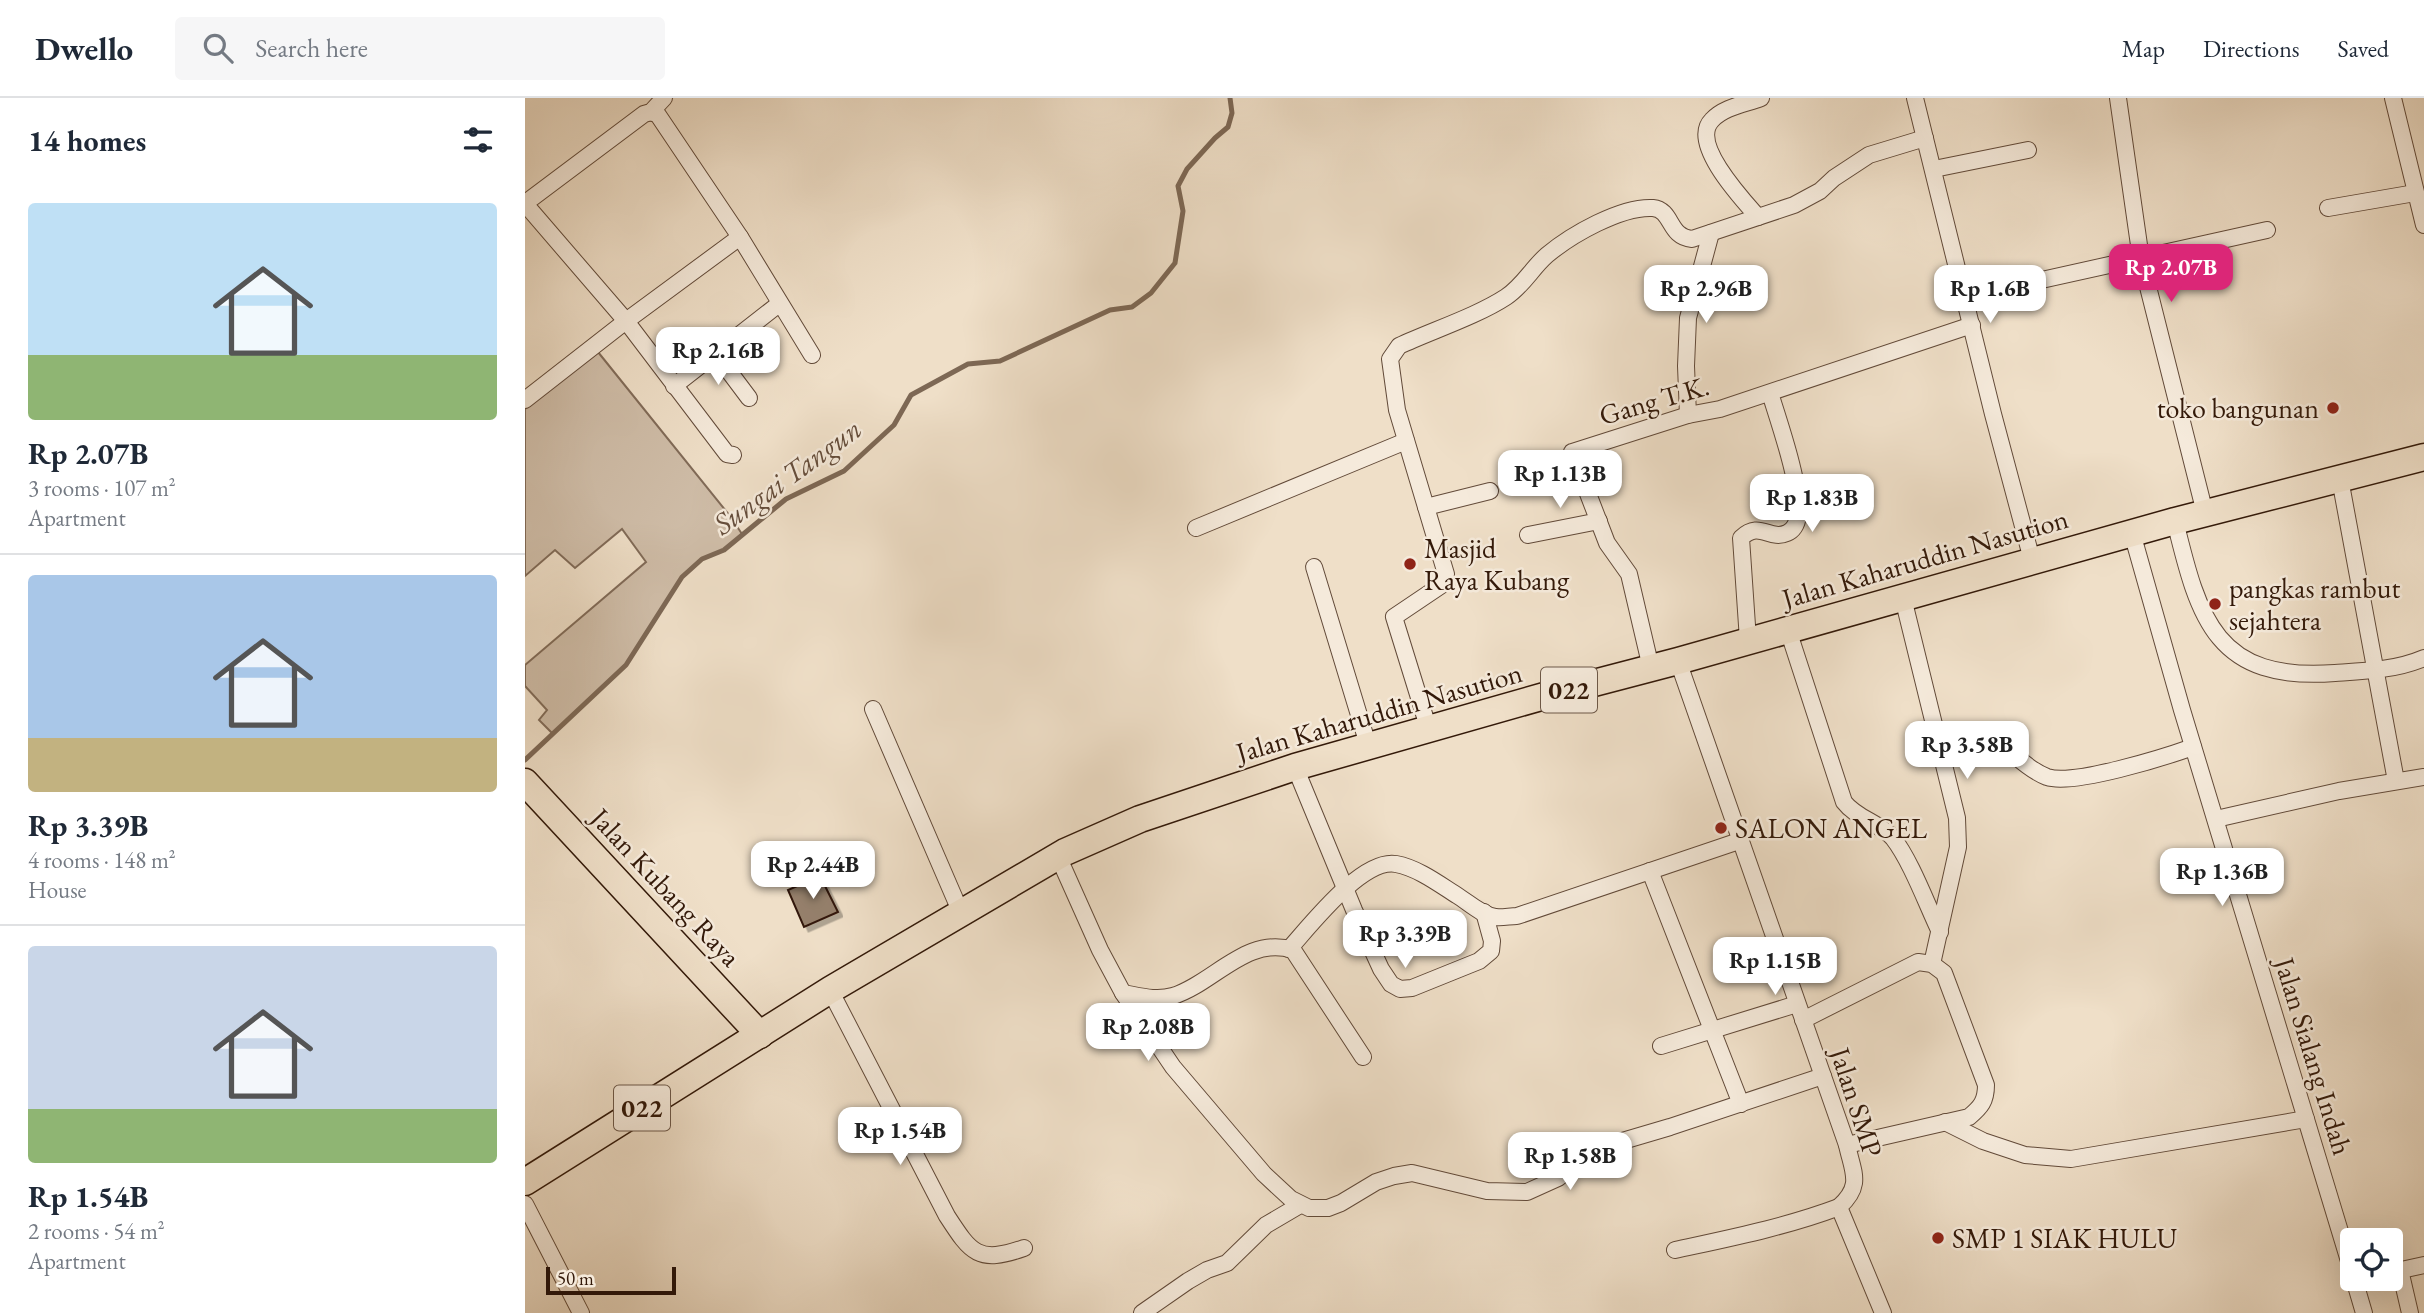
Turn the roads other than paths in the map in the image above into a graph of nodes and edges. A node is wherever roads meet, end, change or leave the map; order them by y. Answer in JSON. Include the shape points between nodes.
{"nodes":[{"id":1,"x":664,"y":98,"type":"edge"},
{"id":2,"x":1761,"y":98,"type":"edge"},
{"id":3,"x":1915,"y":98,"type":"edge"},
{"id":4,"x":2118,"y":98,"type":"edge"},
{"id":5,"x":2393,"y":98,"type":"edge"},
{"id":6,"x":651,"y":112,"type":"junction"},
{"id":7,"x":1925,"y":138,"type":"junction"},
{"id":8,"x":2028,"y":150,"type":"dead end"},
{"id":9,"x":1934,"y":169,"type":"junction"},
{"id":10,"x":2415,"y":193,"type":"junction"},
{"id":11,"x":2328,"y":208,"type":"dead end"},
{"id":12,"x":1758,"y":217,"type":"junction"},
{"id":13,"x":2424,"y":225,"type":"edge"},
{"id":14,"x":2267,"y":230,"type":"dead end"},
{"id":15,"x":1711,"y":233,"type":"junction"},
{"id":16,"x":740,"y":237,"type":"junction"},
{"id":17,"x":2141,"y":259,"type":"junction"},
{"id":18,"x":1965,"y":297,"type":"junction"},
{"id":19,"x":779,"y":304,"type":"junction"},
{"id":20,"x":626,"y":321,"type":"junction"},
{"id":21,"x":1972,"y":325,"type":"junction"},
{"id":22,"x":716,"y":354,"type":"junction"},
{"id":23,"x":812,"y":355,"type":"dead end"},
{"id":24,"x":674,"y":386,"type":"junction"},
{"id":25,"x":1770,"y":393,"type":"junction"},
{"id":26,"x":750,"y":398,"type":"dead end"},
{"id":27,"x":525,"y":400,"type":"edge"},
{"id":28,"x":1688,"y":415,"type":"junction"},
{"id":29,"x":1406,"y":441,"type":"junction"},
{"id":30,"x":733,"y":456,"type":"dead end"},
{"id":31,"x":2424,"y":457,"type":"edge"},
{"id":32,"x":2340,"y":479,"type":"junction"},
{"id":33,"x":1490,"y":491,"type":"dead end"},
{"id":34,"x":1426,"y":507,"type":"junction"},
{"id":35,"x":2205,"y":513,"type":"junction"},
{"id":36,"x":1599,"y":521,"type":"junction"},
{"id":37,"x":2175,"y":521,"type":"junction"},
{"id":38,"x":1196,"y":528,"type":"dead end"},
{"id":39,"x":2132,"y":533,"type":"junction"},
{"id":40,"x":1528,"y":535,"type":"dead end"},
{"id":41,"x":2032,"y":560,"type":"junction"},
{"id":42,"x":1314,"y":567,"type":"dead end"},
{"id":43,"x":1903,"y":598,"type":"junction"},
{"id":44,"x":1788,"y":630,"type":"junction"},
{"id":45,"x":1748,"y":640,"type":"junction"},
{"id":46,"x":2424,"y":658,"type":"edge"},
{"id":47,"x":1678,"y":662,"type":"junction"},
{"id":48,"x":1651,"y":668,"type":"junction"},
{"id":49,"x":2376,"y":670,"type":"junction"},
{"id":50,"x":873,"y":709,"type":"dead end"},
{"id":51,"x":1429,"y":730,"type":"junction"},
{"id":52,"x":2193,"y":747,"type":"junction"},
{"id":53,"x":1369,"y":748,"type":"junction"},
{"id":54,"x":1940,"y":748,"type":"junction"},
{"id":55,"x":1295,"y":767,"type":"junction"},
{"id":56,"x":2424,"y":777,"type":"edge"},
{"id":57,"x":2396,"y":780,"type":"junction"},
{"id":58,"x":525,"y":782,"type":"edge"},
{"id":59,"x":2215,"y":819,"type":"junction"},
{"id":60,"x":1739,"y":841,"type":"junction"},
{"id":61,"x":1058,"y":856,"type":"junction"},
{"id":62,"x":1650,"y":871,"type":"junction"},
{"id":63,"x":1345,"y":888,"type":"junction"},
{"id":64,"x":1484,"y":912,"type":"junction"},
{"id":65,"x":961,"y":913,"type":"junction"},
{"id":66,"x":1940,"y":932,"type":"junction"},
{"id":67,"x":1289,"y":949,"type":"junction"},
{"id":68,"x":1932,"y":964,"type":"junction"},
{"id":69,"x":830,"y":990,"type":"junction"},
{"id":70,"x":1123,"y":993,"type":"junction"},
{"id":71,"x":1800,"y":1012,"type":"junction"},
{"id":72,"x":1712,"y":1031,"type":"junction"},
{"id":73,"x":760,"y":1035,"type":"junction"},
{"id":74,"x":1661,"y":1046,"type":"dead end"},
{"id":75,"x":1363,"y":1057,"type":"dead end"},
{"id":76,"x":1823,"y":1076,"type":"junction"},
{"id":77,"x":1741,"y":1104,"type":"junction"},
{"id":78,"x":2305,"y":1119,"type":"junction"},
{"id":79,"x":1945,"y":1122,"type":"junction"},
{"id":80,"x":1847,"y":1145,"type":"junction"},
{"id":81,"x":525,"y":1182,"type":"edge"},
{"id":82,"x":525,"y":1204,"type":"edge"},
{"id":83,"x":1304,"y":1206,"type":"junction"},
{"id":84,"x":1839,"y":1208,"type":"junction"},
{"id":85,"x":2340,"y":1230,"type":"edge"},
{"id":86,"x":1024,"y":1248,"type":"dead end"},
{"id":87,"x":1675,"y":1250,"type":"dead end"},
{"id":88,"x":2424,"y":1265,"type":"edge"},
{"id":89,"x":2403,"y":1269,"type":"edge"},
{"id":90,"x":2358,"y":1291,"type":"edge"},
{"id":91,"x":2402,"y":1291,"type":"edge"},
{"id":92,"x":581,"y":1313,"type":"edge"},
{"id":93,"x":1142,"y":1313,"type":"edge"},
{"id":94,"x":1884,"y":1313,"type":"edge"},
{"id":95,"x":2364,"y":1313,"type":"edge"},
{"id":96,"x":2410,"y":1313,"type":"edge"}],
"edges":[{"from":1,"to":6,"type":"street"},
{"from":2,"to":12,"type":"street","via":[[1722,112],[1709,122],[1705,137],[1725,177]]},
{"from":3,"to":7,"type":"street"},
{"from":4,"to":17,"type":"street"},
{"from":5,"to":10,"type":"street"},
{"from":6,"to":16,"type":"street","via":[[658,115]]},
{"from":6,"to":20,"type":"street","via":[[526,204]]},
{"from":7,"to":9,"type":"street"},
{"from":7,"to":12,"type":"street","via":[[1869,155],[1820,191]]},
{"from":8,"to":9,"type":"street"},
{"from":9,"to":18,"type":"street"},
{"from":10,"to":11,"type":"street"},
{"from":10,"to":13,"type":"street"},
{"from":12,"to":15,"type":"street"},
{"from":14,"to":17,"type":"street"},
{"from":15,"to":28,"type":"street","via":[[1688,318]]},
{"from":15,"to":29,"type":"street","via":[[1684,238],[1657,209],[1597,222],[1546,256],[1506,297],[1399,346],[1390,359]]},
{"from":16,"to":19,"type":"street"},
{"from":16,"to":20,"type":"street"},
{"from":17,"to":18,"type":"street"},
{"from":17,"to":35,"type":"street"},
{"from":18,"to":21,"type":"street"},
{"from":19,"to":22,"type":"street"},
{"from":19,"to":23,"type":"street"},
{"from":20,"to":24,"type":"street"},
{"from":20,"to":27,"type":"street"},
{"from":21,"to":25,"type":"street","name":"Gang T.K."},
{"from":21,"to":41,"type":"street"},
{"from":22,"to":24,"type":"street"},
{"from":22,"to":26,"type":"street"},
{"from":24,"to":30,"type":"street"},
{"from":25,"to":28,"type":"street","name":"Gang T.K."},
{"from":25,"to":45,"type":"street","via":[[1795,482],[1799,515],[1786,534],[1761,529],[1748,531],[1741,538]]},
{"from":28,"to":36,"type":"street","name":"Gang T.K.","via":[[1572,452]]},
{"from":29,"to":34,"type":"street"},
{"from":29,"to":38,"type":"street"},
{"from":31,"to":32,"type":"highway","name":"Jalan Kaharuddin Nasution","number":"022"},
{"from":32,"to":35,"type":"highway","name":"Jalan Kaharuddin Nasution","number":"022"},
{"from":32,"to":49,"type":"street"},
{"from":33,"to":34,"type":"street"},
{"from":34,"to":51,"type":"street","via":[[1446,580],[1394,617]]},
{"from":35,"to":37,"type":"highway","name":"Jalan Kaharuddin Nasution","number":"022"},
{"from":36,"to":40,"type":"street"},
{"from":36,"to":48,"type":"street","name":"Gang T.K.","via":[[1607,543],[1629,574]]},
{"from":37,"to":39,"type":"highway","name":"Jalan Kaharuddin Nasution","number":"022"},
{"from":37,"to":49,"type":"street","via":[[2191,586],[2205,618],[2241,659],[2306,675]]},
{"from":39,"to":41,"type":"highway","name":"Jalan Kaharuddin Nasution","number":"022"},
{"from":39,"to":52,"type":"street","name":"Jalan Sialang Indah"},
{"from":41,"to":43,"type":"highway","name":"Jalan Kaharuddin Nasution","number":"022"},
{"from":42,"to":53,"type":"street"},
{"from":43,"to":44,"type":"highway","name":"Jalan Kaharuddin Nasution","number":"022"},
{"from":43,"to":54,"type":"street"},
{"from":44,"to":45,"type":"highway","name":"Jalan Kaharuddin Nasution","number":"022"},
{"from":44,"to":66,"type":"street","via":[[1844,802],[1893,838]]},
{"from":45,"to":47,"type":"highway","name":"Jalan Kaharuddin Nasution","number":"022"},
{"from":46,"to":49,"type":"street"},
{"from":47,"to":48,"type":"highway","name":"Jalan Kaharuddin Nasution","number":"022"},
{"from":47,"to":60,"type":"street","name":"Jalan SMP"},
{"from":48,"to":51,"type":"highway","name":"Jalan Kaharuddin Nasution","number":"022"},
{"from":49,"to":57,"type":"street"},
{"from":50,"to":65,"type":"street"},
{"from":51,"to":53,"type":"highway","name":"Jalan Kaharuddin Nasution","number":"022"},
{"from":52,"to":54,"type":"street","via":[[2068,780],[2047,777],[1990,741]]},
{"from":52,"to":59,"type":"street","name":"Jalan Sialang Indah"},
{"from":53,"to":55,"type":"highway","name":"Jalan Kaharuddin Nasution","number":"022"},
{"from":54,"to":66,"type":"street","via":[[1957,818],[1958,847]]},
{"from":55,"to":61,"type":"highway","name":"Jalan Kaharuddin Nasution","number":"022","via":[[1140,819]]},
{"from":55,"to":63,"type":"street"},
{"from":56,"to":57,"type":"street"},
{"from":57,"to":59,"type":"street"},
{"from":58,"to":73,"type":"highway","name":"Jalan Kubang Raya"},
{"from":59,"to":78,"type":"street","name":"Jalan Sialang Indah"},
{"from":60,"to":62,"type":"street"},
{"from":60,"to":71,"type":"street","name":"Jalan SMP"},
{"from":61,"to":65,"type":"highway","name":"Jalan Kaharuddin Nasution","number":"022"},
{"from":61,"to":70,"type":"street"},
{"from":62,"to":64,"type":"street","via":[[1517,916],[1496,917]]},
{"from":62,"to":72,"type":"street"},
{"from":63,"to":64,"type":"street","via":[[1375,867],[1392,863],[1431,879]]},
{"from":63,"to":64,"type":"street","via":[[1381,970],[1400,989],[1479,961],[1491,951]]},
{"from":63,"to":67,"type":"street"},
{"from":65,"to":69,"type":"highway","name":"Jalan Kaharuddin Nasution","number":"022"},
{"from":66,"to":68,"type":"street"},
{"from":67,"to":70,"type":"street","via":[[1261,947],[1171,996]]},
{"from":67,"to":75,"type":"street"},
{"from":68,"to":71,"type":"street","via":[[1918,962]]},
{"from":68,"to":79,"type":"street","via":[[1944,973],[1986,1085],[1980,1108],[1969,1117]]},
{"from":69,"to":73,"type":"highway","name":"Jalan Kaharuddin Nasution","number":"022"},
{"from":69,"to":86,"type":"street","via":[[965,1243],[981,1255],[992,1256]]},
{"from":70,"to":83,"type":"street","via":[[1194,1094],[1264,1174]]},
{"from":71,"to":72,"type":"street"},
{"from":71,"to":76,"type":"street","name":"Jalan SMP"},
{"from":72,"to":74,"type":"street"},
{"from":72,"to":77,"type":"street"},
{"from":73,"to":81,"type":"highway","number":"022"},
{"from":76,"to":77,"type":"street"},
{"from":76,"to":80,"type":"street","name":"Jalan SMP"},
{"from":77,"to":83,"type":"street","via":[[1609,1145],[1527,1192],[1486,1191],[1412,1173],[1383,1179],[1328,1208]]},
{"from":78,"to":79,"type":"street","via":[[2071,1159],[2025,1155]]},
{"from":78,"to":85,"type":"street","name":"Jalan Sialang Indah"},
{"from":79,"to":80,"type":"street"},
{"from":80,"to":84,"type":"street","name":"Jalan SMP","via":[[1855,1186]]},
{"from":82,"to":92,"type":"street"},
{"from":83,"to":93,"type":"street","via":[[1266,1225],[1227,1264],[1207,1270]]},
{"from":84,"to":87,"type":"street"},
{"from":84,"to":94,"type":"street"},
{"from":88,"to":89,"type":"street"},
{"from":90,"to":95,"type":"street","name":"Jalan Sialang Indah"},
{"from":91,"to":96,"type":"street"}]}
